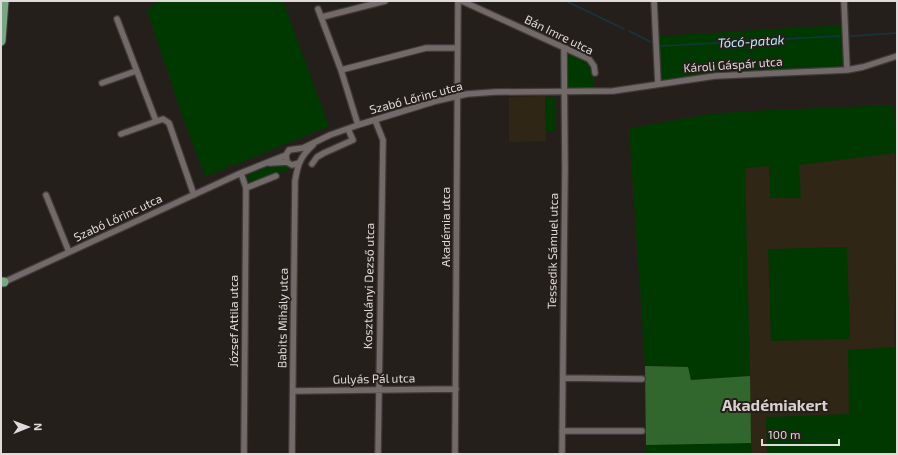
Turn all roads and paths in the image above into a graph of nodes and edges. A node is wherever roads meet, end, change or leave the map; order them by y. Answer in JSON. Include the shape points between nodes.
{"nodes":[{"id":1,"x":4,"y":1,"type":"edge"},
{"id":2,"x":385,"y":1,"type":"edge"},
{"id":3,"x":458,"y":1,"type":"edge"},
{"id":4,"x":462,"y":1,"type":"edge"},
{"id":5,"x":654,"y":1,"type":"edge"},
{"id":6,"x":844,"y":1,"type":"edge"},
{"id":7,"x":318,"y":9,"type":"dead end"},
{"id":8,"x":322,"y":17,"type":"junction"},
{"id":9,"x":117,"y":20,"type":"dead end"},
{"id":10,"x":1,"y":41,"type":"edge"},
{"id":11,"x":457,"y":48,"type":"junction"},
{"id":12,"x":564,"y":48,"type":"junction"},
{"id":13,"x":897,"y":56,"type":"edge"},
{"id":14,"x":340,"y":70,"type":"junction"},
{"id":15,"x":847,"y":70,"type":"junction"},
{"id":16,"x":136,"y":71,"type":"junction"},
{"id":17,"x":595,"y":73,"type":"dead end"},
{"id":18,"x":102,"y":83,"type":"dead end"},
{"id":19,"x":658,"y":84,"type":"junction"},
{"id":20,"x":622,"y":91,"type":"joint"},
{"id":21,"x":564,"y":92,"type":"junction"},
{"id":22,"x":458,"y":96,"type":"junction"},
{"id":23,"x":375,"y":120,"type":"junction"},
{"id":24,"x":156,"y":121,"type":"junction"},
{"id":25,"x":358,"y":125,"type":"junction"},
{"id":26,"x":348,"y":129,"type":"junction"},
{"id":27,"x":121,"y":134,"type":"dead end"},
{"id":28,"x":316,"y":142,"type":"junction"},
{"id":29,"x":296,"y":149,"type":"junction"},
{"id":30,"x":286,"y":155,"type":"junction"},
{"id":31,"x":300,"y":160,"type":"junction"},
{"id":32,"x":266,"y":163,"type":"junction"},
{"id":33,"x":289,"y":163,"type":"junction"},
{"id":34,"x":312,"y":164,"type":"dead end"},
{"id":35,"x":241,"y":173,"type":"junction"},
{"id":36,"x":276,"y":176,"type":"dead end"},
{"id":37,"x":295,"y":181,"type":"junction"},
{"id":38,"x":246,"y":188,"type":"junction"},
{"id":39,"x":46,"y":195,"type":"dead end"},
{"id":40,"x":194,"y":195,"type":"junction"},
{"id":41,"x":69,"y":252,"type":"junction"},
{"id":42,"x":2,"y":282,"type":"edge"},
{"id":43,"x":563,"y":378,"type":"junction"},
{"id":44,"x":642,"y":379,"type":"dead end"},
{"id":45,"x":456,"y":389,"type":"junction"},
{"id":46,"x":378,"y":390,"type":"junction"},
{"id":47,"x":293,"y":391,"type":"junction"},
{"id":48,"x":562,"y":431,"type":"junction"},
{"id":49,"x":642,"y":431,"type":"dead end"},
{"id":50,"x":244,"y":454,"type":"edge"},
{"id":51,"x":292,"y":454,"type":"edge"},
{"id":52,"x":378,"y":454,"type":"edge"},
{"id":53,"x":455,"y":454,"type":"edge"},
{"id":54,"x":562,"y":454,"type":"edge"}],
"edges":[{"from":1,"to":10,"type":"main road"},
{"from":2,"to":8,"type":"street"},
{"from":3,"to":11,"type":"street","name":"Akadémia utca"},
{"from":4,"to":12,"type":"street","name":"Bán Imre utca"},
{"from":5,"to":19,"type":"street"},
{"from":6,"to":15,"type":"street"},
{"from":7,"to":8,"type":"street"},
{"from":8,"to":14,"type":"street"},
{"from":9,"to":16,"type":"street"},
{"from":11,"to":14,"type":"street","via":[[426,48]]},
{"from":11,"to":22,"type":"street","name":"Akadémia utca"},
{"from":12,"to":17,"type":"street","name":"Bán Imre utca","via":[[589,59]]},
{"from":12,"to":21,"type":"street","name":"Tessedik Sámuel utca"},
{"from":13,"to":15,"type":"street","name":"Károli Gáspár utca"},
{"from":14,"to":25,"type":"street"},
{"from":15,"to":19,"type":"street","name":"Károli Gáspár utca","via":[[715,76]]},
{"from":16,"to":18,"type":"street"},
{"from":16,"to":24,"type":"street"},
{"from":19,"to":20,"type":"street","name":"Károli Gáspár utca"},
{"from":20,"to":21,"type":"street","name":"Szabó Lőrinc utca"},
{"from":21,"to":22,"type":"street","name":"Szabó Lőrinc utca","via":[[495,92]]},
{"from":21,"to":43,"type":"street","name":"Tessedik Sámuel utca"},
{"from":22,"to":23,"type":"street","name":"Szabó Lőrinc utca"},
{"from":22,"to":45,"type":"street","name":"Akadémia utca"},
{"from":23,"to":25,"type":"street","name":"Szabó Lőrinc utca"},
{"from":23,"to":46,"type":"street","name":"Kosztolányi Dezső utca","via":[[383,140]]},
{"from":24,"to":27,"type":"street"},
{"from":24,"to":40,"type":"street","via":[[163,119],[169,123]]},
{"from":25,"to":26,"type":"street","name":"Szabó Lőrinc utca"},
{"from":26,"to":28,"type":"street","name":"Szabó Lőrinc utca"},
{"from":26,"to":34,"type":"street","via":[[353,140],[317,157]]},
{"from":28,"to":29,"type":"street","name":"Szabó Lőrinc utca"},
{"from":28,"to":31,"type":"street","name":"Szabó Lőrinc utca"},
{"from":29,"to":30,"type":"street","via":[[291,149]]},
{"from":29,"to":31,"type":"street","via":[[300,153]]},
{"from":30,"to":32,"type":"street","name":"Szabó Lőrinc utca"},
{"from":30,"to":33,"type":"street"},
{"from":31,"to":33,"type":"street"},
{"from":31,"to":37,"type":"street","name":"Babits Mihály utca"},
{"from":32,"to":33,"type":"street","name":"Szabó Lőrinc utca"},
{"from":32,"to":35,"type":"street","name":"Szabó Lőrinc utca"},
{"from":33,"to":37,"type":"street","name":"Babits Mihály utca"},
{"from":35,"to":38,"type":"street","name":"József Attila utca"},
{"from":35,"to":40,"type":"street","name":"Szabó Lőrinc utca"},
{"from":36,"to":38,"type":"street"},
{"from":37,"to":47,"type":"street","name":"Babits Mihály utca"},
{"from":38,"to":50,"type":"street","name":"József Attila utca"},
{"from":39,"to":41,"type":"street"},
{"from":40,"to":41,"type":"street","name":"Szabó Lőrinc utca"},
{"from":41,"to":42,"type":"street","name":"Szabó Lőrinc utca"},
{"from":43,"to":44,"type":"street"},
{"from":43,"to":48,"type":"street","name":"Tessedik Sámuel utca"},
{"from":45,"to":46,"type":"street","name":"Gulyás Pál utca"},
{"from":45,"to":53,"type":"street","name":"Akadémia utca"},
{"from":46,"to":47,"type":"street","name":"Gulyás Pál utca"},
{"from":46,"to":52,"type":"street","name":"Kosztolányi Dezső utca"},
{"from":47,"to":51,"type":"street","name":"Babits Mihály utca"},
{"from":48,"to":49,"type":"street"},
{"from":48,"to":54,"type":"street","name":"Tessedik Sámuel utca"}]}
